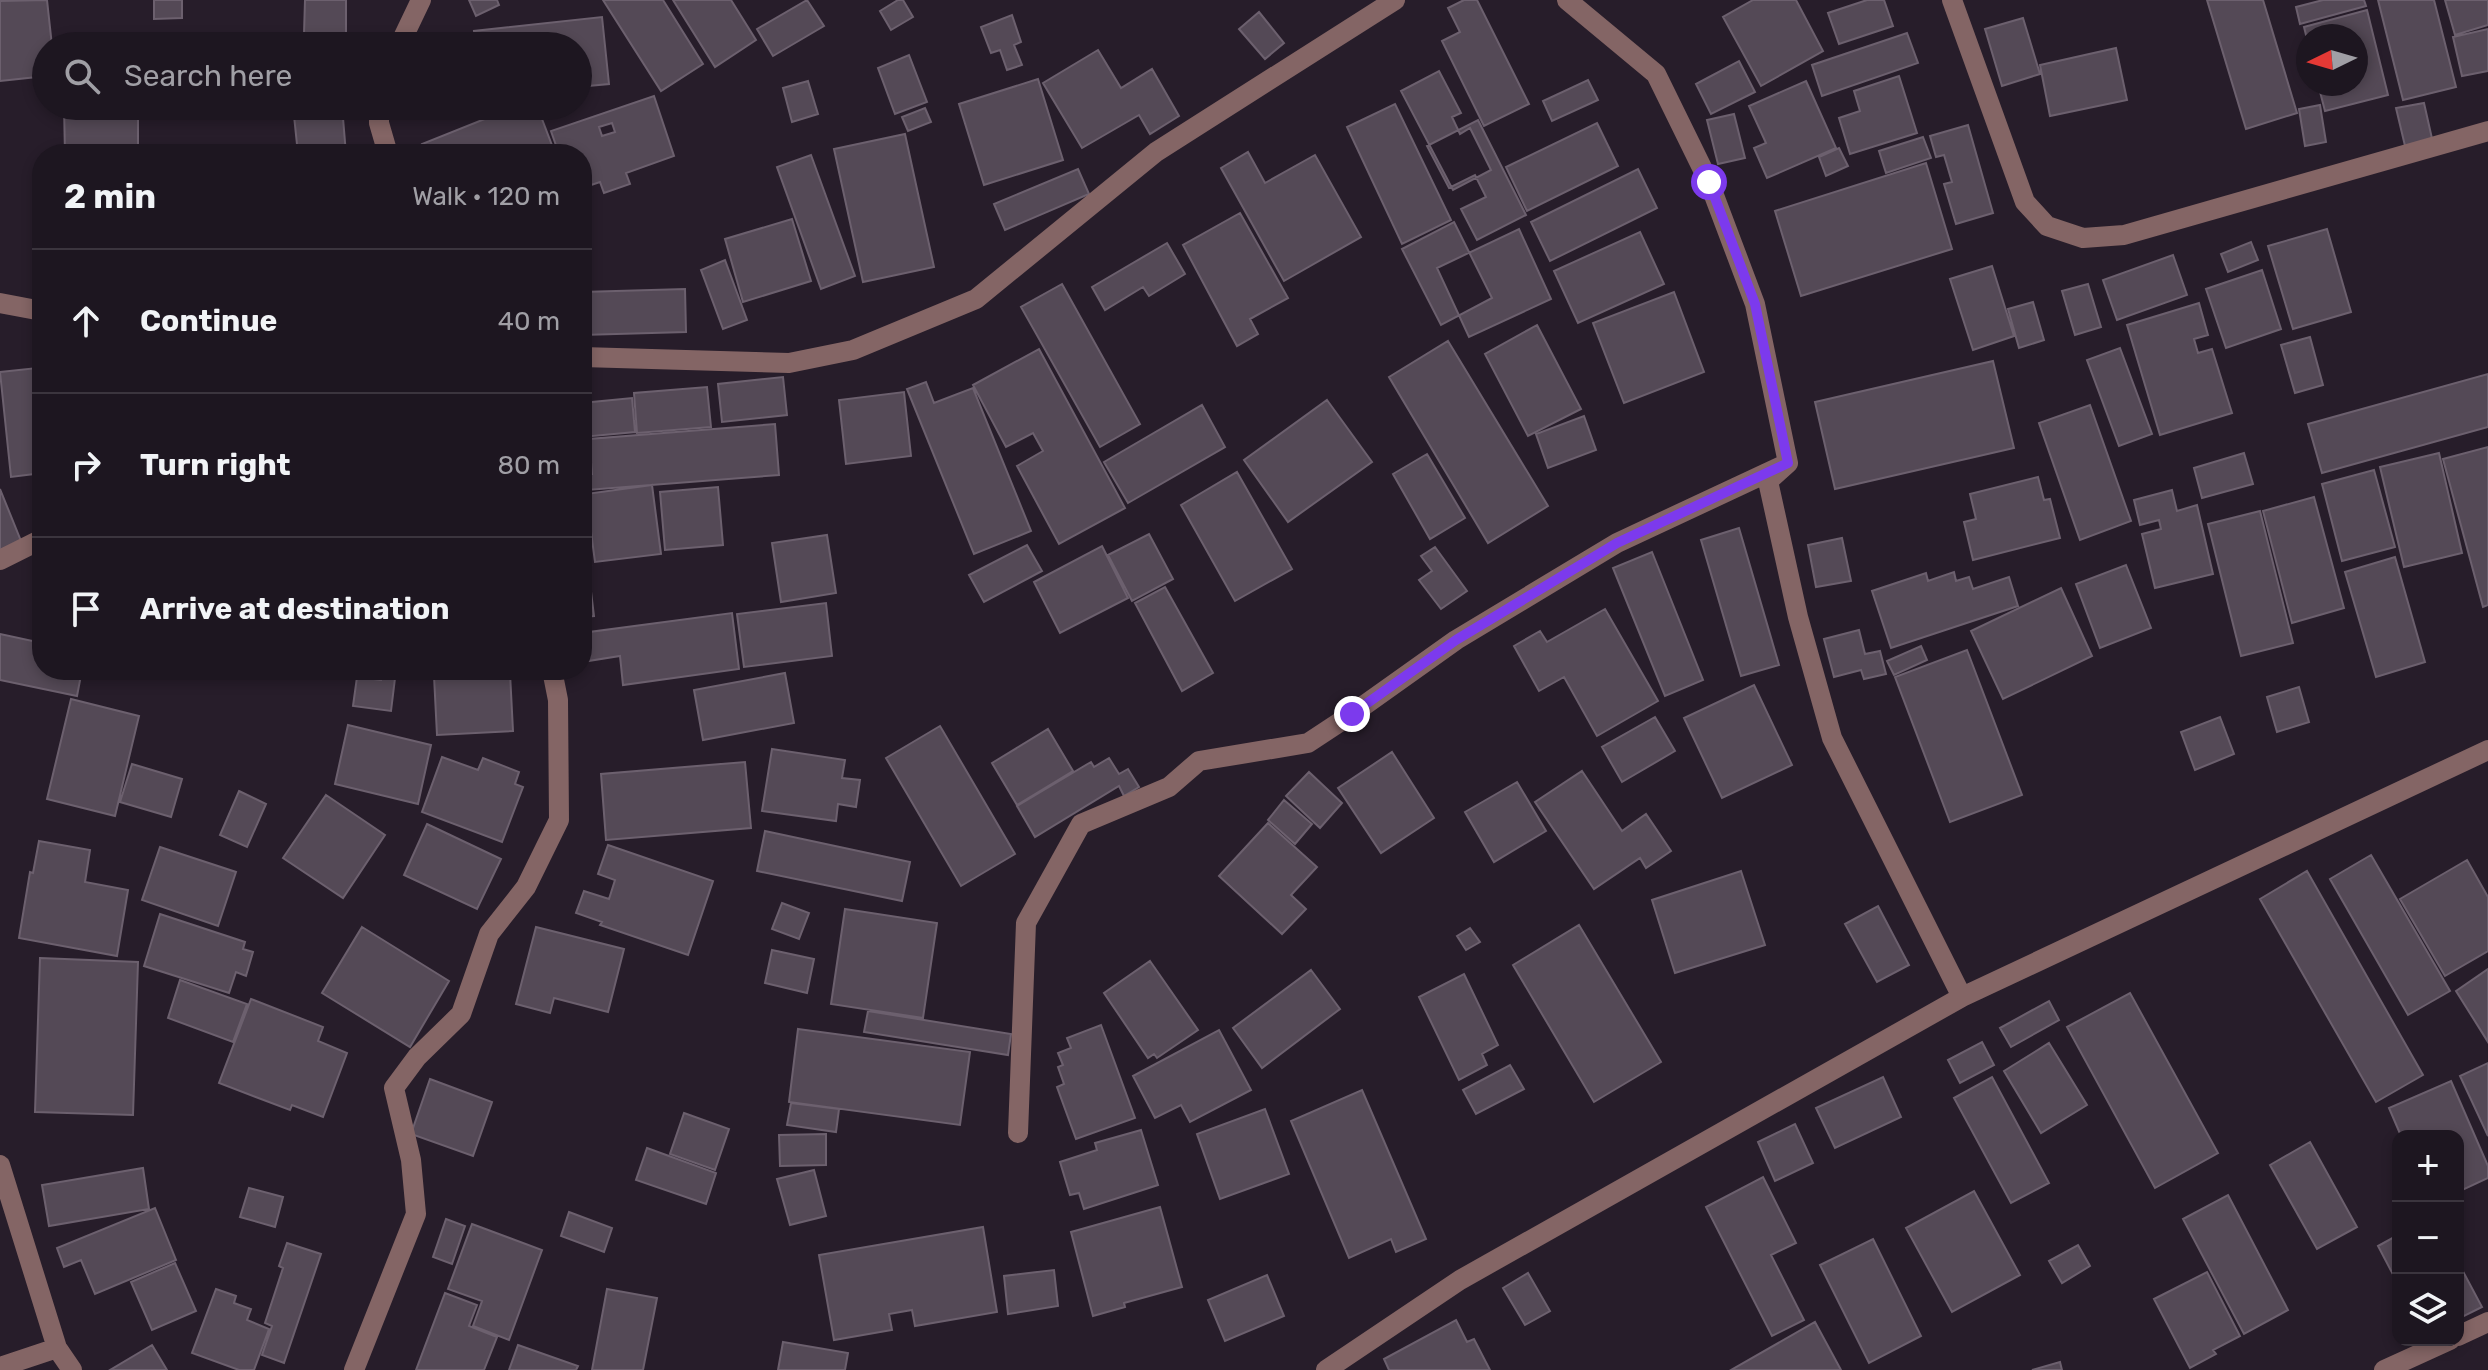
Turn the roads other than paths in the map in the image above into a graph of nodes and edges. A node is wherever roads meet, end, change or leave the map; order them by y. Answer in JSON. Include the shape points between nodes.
{"nodes":[{"id":1,"x":421,"y":0,"type":"edge"},
{"id":2,"x":1395,"y":0,"type":"edge"},
{"id":3,"x":1567,"y":0,"type":"edge"},
{"id":4,"x":1952,"y":0,"type":"edge"},
{"id":5,"x":406,"y":32,"type":"edge"},
{"id":6,"x":379,"y":120,"type":"edge"},
{"id":7,"x":2488,"y":131,"type":"edge"},
{"id":8,"x":385,"y":144,"type":"edge"},
{"id":9,"x":0,"y":303,"type":"edge"},
{"id":10,"x":32,"y":309,"type":"edge"},
{"id":11,"x":592,"y":357,"type":"edge"},
{"id":12,"x":1788,"y":463,"type":"junction"},
{"id":13,"x":32,"y":544,"type":"edge"},
{"id":14,"x":0,"y":560,"type":"edge"},
{"id":15,"x":554,"y":680,"type":"edge"},
{"id":16,"x":2488,"y":750,"type":"edge"},
{"id":17,"x":1962,"y":997,"type":"junction"},
{"id":18,"x":1018,"y":1133,"type":"dead end"},
{"id":19,"x":0,"y":1165,"type":"edge"},
{"id":20,"x":2488,"y":1322,"type":"edge"},
{"id":21,"x":2464,"y":1333,"type":"edge"},
{"id":22,"x":2437,"y":1346,"type":"edge"},
{"id":23,"x":57,"y":1348,"type":"junction"},
{"id":24,"x":0,"y":1367,"type":"edge"},
{"id":25,"x":72,"y":1370,"type":"edge"},
{"id":26,"x":354,"y":1370,"type":"edge"},
{"id":27,"x":1326,"y":1370,"type":"edge"},
{"id":28,"x":2384,"y":1370,"type":"edge"}],
"edges":[{"from":1,"to":5,"type":"street"},
{"from":2,"to":11,"type":"street","via":[[1156,152],[976,299],[853,350],[789,363]]},
{"from":3,"to":12,"type":"street","via":[[1656,74],[1709,182],[1755,304]]},
{"from":4,"to":7,"type":"street","via":[[2025,202],[2047,226],[2083,238],[2124,235]]},
{"from":6,"to":8,"type":"street"},
{"from":9,"to":10,"type":"street"},
{"from":12,"to":17,"type":"street","via":[[1768,481],[1832,738]]},
{"from":12,"to":18,"type":"street","via":[[1617,543],[1456,640],[1308,743],[1199,761],[1169,787],[1081,824],[1026,923]]},
{"from":13,"to":14,"type":"street"},
{"from":15,"to":26,"type":"street","via":[[559,820],[526,887],[489,934],[461,1014],[394,1088],[411,1160],[416,1214]]},
{"from":16,"to":17,"type":"street"},
{"from":17,"to":27,"type":"street","via":[[1460,1280]]},
{"from":19,"to":23,"type":"street"},
{"from":20,"to":21,"type":"street"},
{"from":22,"to":28,"type":"street"},
{"from":23,"to":24,"type":"street"},
{"from":23,"to":25,"type":"street"}]}
